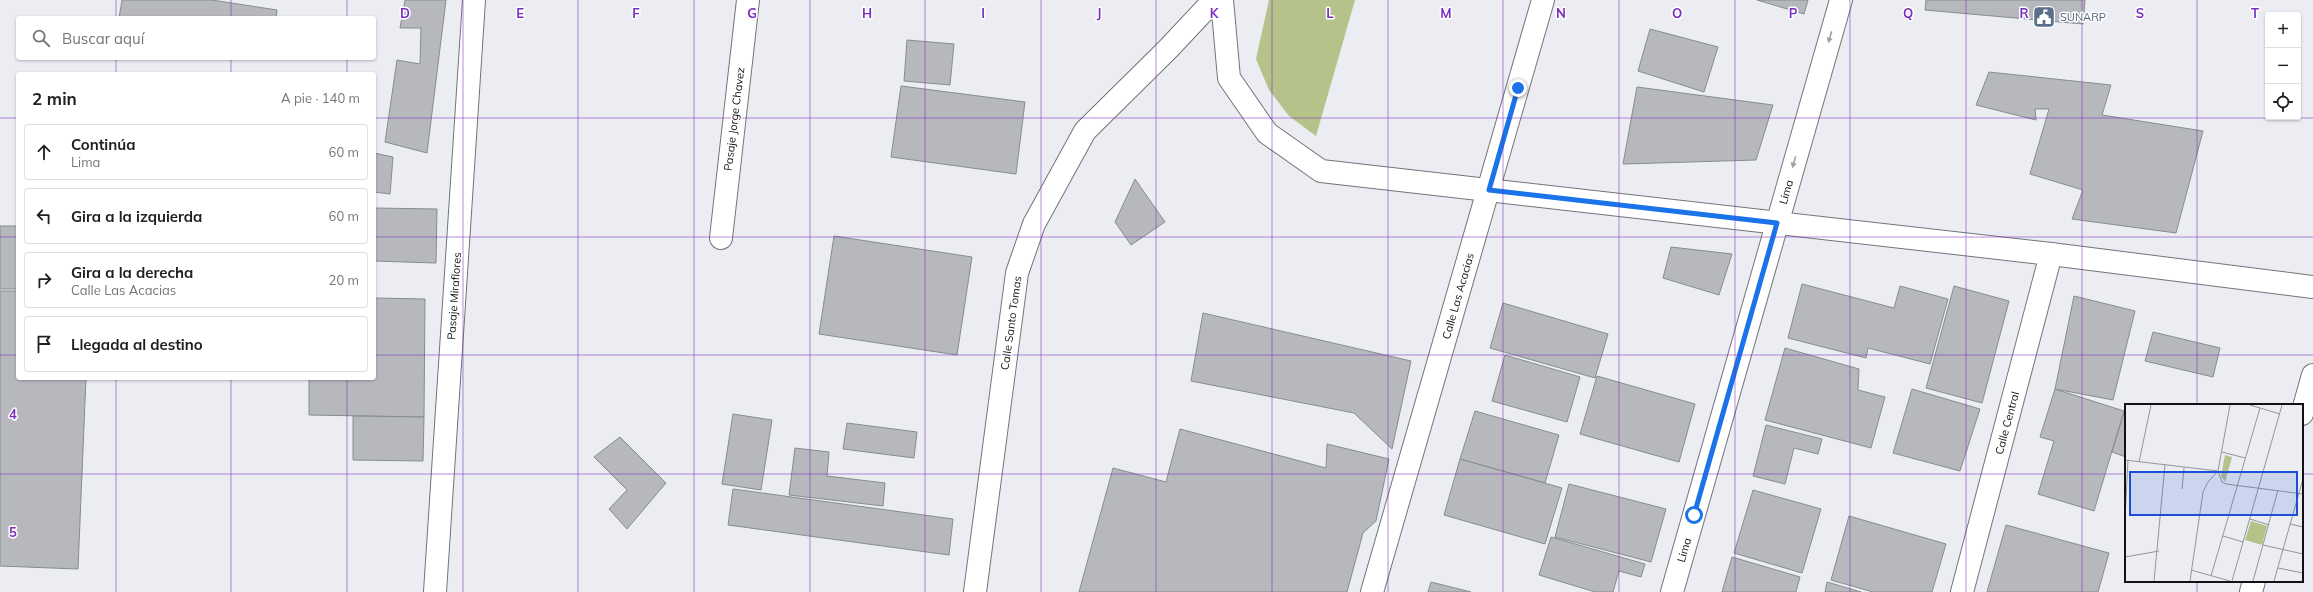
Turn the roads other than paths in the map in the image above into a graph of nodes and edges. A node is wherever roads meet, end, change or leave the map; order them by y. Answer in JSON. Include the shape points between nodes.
{"nodes":[{"id":1,"x":474,"y":0,"type":"edge"},
{"id":2,"x":748,"y":0,"type":"edge"},
{"id":3,"x":1214,"y":0,"type":"edge"},
{"id":4,"x":1222,"y":0,"type":"edge"},
{"id":5,"x":1543,"y":0,"type":"edge"},
{"id":6,"x":1841,"y":0,"type":"edge"},
{"id":7,"x":1489,"y":190,"type":"junction"},
{"id":8,"x":1777,"y":223,"type":"junction"},
{"id":9,"x":721,"y":238,"type":"dead end"},
{"id":10,"x":2051,"y":254,"type":"junction"},
{"id":11,"x":2313,"y":287,"type":"edge"},
{"id":12,"x":2313,"y":375,"type":"edge"},
{"id":13,"x":2303,"y":410,"type":"edge"},
{"id":14,"x":2254,"y":582,"type":"edge"},
{"id":15,"x":435,"y":592,"type":"edge"},
{"id":16,"x":975,"y":592,"type":"edge"},
{"id":17,"x":1372,"y":592,"type":"edge"},
{"id":18,"x":1672,"y":592,"type":"edge"},
{"id":19,"x":1962,"y":592,"type":"edge"},
{"id":20,"x":2251,"y":592,"type":"edge"}],
"edges":[{"from":1,"to":15,"type":"street","name":"Pasaje Miraflores"},
{"from":2,"to":9,"type":"street","name":"Pasaje Jorge Chavez"},
{"from":3,"to":16,"type":"street","name":"Calle Santo Tomas","via":[[1085,131],[1034,224],[1017,273]]},
{"from":4,"to":7,"type":"street","via":[[1229,78],[1267,133],[1321,171]]},
{"from":5,"to":7,"type":"street","name":"Calle Las Acacias"},
{"from":6,"to":8,"type":"street","name":"Lima","one_way":true},
{"from":7,"to":8,"type":"street"},
{"from":7,"to":17,"type":"street","name":"Calle Las Acacias"},
{"from":8,"to":10,"type":"street"},
{"from":8,"to":18,"type":"street","name":"Lima"},
{"from":10,"to":11,"type":"street"},
{"from":10,"to":19,"type":"street","name":"Calle Central"},
{"from":12,"to":13,"type":"street"},
{"from":14,"to":20,"type":"street"}]}
